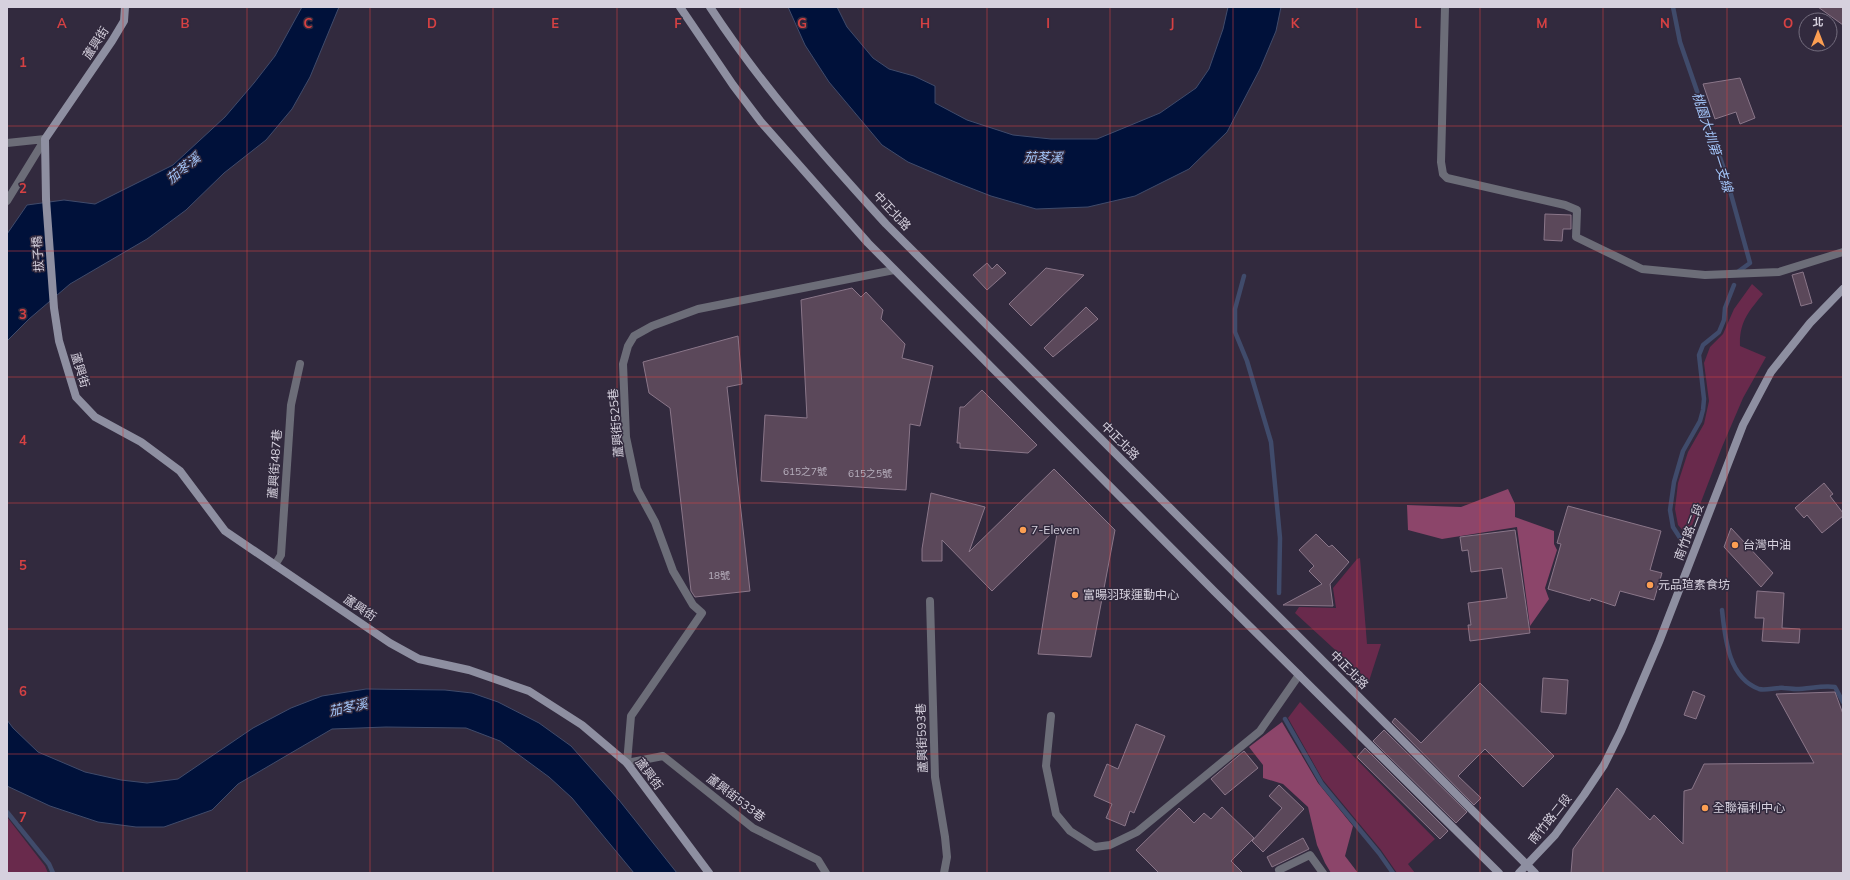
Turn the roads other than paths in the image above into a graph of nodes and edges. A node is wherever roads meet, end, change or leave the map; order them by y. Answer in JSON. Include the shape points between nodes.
{"nodes":[{"id":1,"x":125,"y":7,"type":"edge"},
{"id":2,"x":680,"y":7,"type":"edge"},
{"id":3,"x":710,"y":7,"type":"edge"},
{"id":4,"x":1445,"y":7,"type":"edge"},
{"id":5,"x":45,"y":139,"type":"junction"},
{"id":6,"x":7,"y":143,"type":"edge"},
{"id":7,"x":7,"y":201,"type":"edge"},
{"id":8,"x":1843,"y":252,"type":"edge"},
{"id":9,"x":894,"y":270,"type":"junction"},
{"id":10,"x":1843,"y":289,"type":"edge"},
{"id":11,"x":54,"y":308,"type":"joint"},
{"id":12,"x":300,"y":364,"type":"dead end"},
{"id":13,"x":275,"y":565,"type":"junction"},
{"id":14,"x":930,"y":601,"type":"dead end"},
{"id":15,"x":1299,"y":675,"type":"junction"},
{"id":16,"x":1051,"y":716,"type":"dead end"},
{"id":17,"x":627,"y":763,"type":"junction"},
{"id":18,"x":1527,"y":865,"type":"junction"},
{"id":19,"x":1280,"y":870,"type":"dead end"},
{"id":20,"x":709,"y":873,"type":"edge"},
{"id":21,"x":826,"y":873,"type":"edge"},
{"id":22,"x":944,"y":873,"type":"edge"},
{"id":23,"x":1323,"y":873,"type":"edge"},
{"id":24,"x":1499,"y":873,"type":"edge"},
{"id":25,"x":1519,"y":873,"type":"edge"},
{"id":26,"x":1535,"y":873,"type":"edge"}],
"edges":[{"from":1,"to":5,"type":"street","name":"蘆興街","via":[[124,20],[112,41]]},
{"from":2,"to":9,"type":"street","via":[[761,122],[816,187]]},
{"from":3,"to":18,"type":"street","name":"中正北路","via":[[730,38],[788,113],[886,224]]},
{"from":4,"to":8,"type":"street","via":[[1441,162],[1443,174],[1447,178],[1565,204],[1577,210],[1576,237],[1642,269],[1705,275],[1779,272]]},
{"from":5,"to":6,"type":"street"},
{"from":5,"to":7,"type":"street"},
{"from":5,"to":11,"type":"street","name":"拔子橋","via":[[46,199]]},
{"from":9,"to":15,"type":"street"},
{"from":9,"to":17,"type":"street","name":"蘆興街525巷","via":[[698,309],[652,326],[634,336],[628,346],[623,364],[626,437],[637,489],[655,522],[674,571],[693,605],[702,613],[631,716]]},
{"from":10,"to":18,"type":"street","name":"南竹路二段","via":[[1810,323],[1771,372],[1744,425],[1659,642],[1604,766],[1555,835]]},
{"from":11,"to":13,"type":"street","name":"蘆興街","via":[[59,341],[76,397],[95,417],[141,442],[180,471],[226,532]]},
{"from":12,"to":13,"type":"street","name":"蘆興街487巷","via":[[291,405],[281,555]]},
{"from":13,"to":17,"type":"street","name":"蘆興街","via":[[390,643],[419,659],[469,670],[529,692],[582,725]]},
{"from":14,"to":22,"type":"street","name":"蘆興街593巷","via":[[935,777],[947,857]]},
{"from":15,"to":16,"type":"street","via":[[1260,731],[1137,832],[1110,845],[1095,847],[1070,831],[1056,814],[1046,766]]},
{"from":15,"to":24,"type":"street"},
{"from":17,"to":20,"type":"street","name":"蘆興街"},
{"from":17,"to":21,"type":"street","name":"蘆興街533巷","via":[[662,756],[753,828],[818,860]]},
{"from":18,"to":25,"type":"street","name":"南竹路二段"},
{"from":18,"to":26,"type":"street","name":"中正北路"},
{"from":19,"to":23,"type":"street","via":[[1310,855]]}]}
